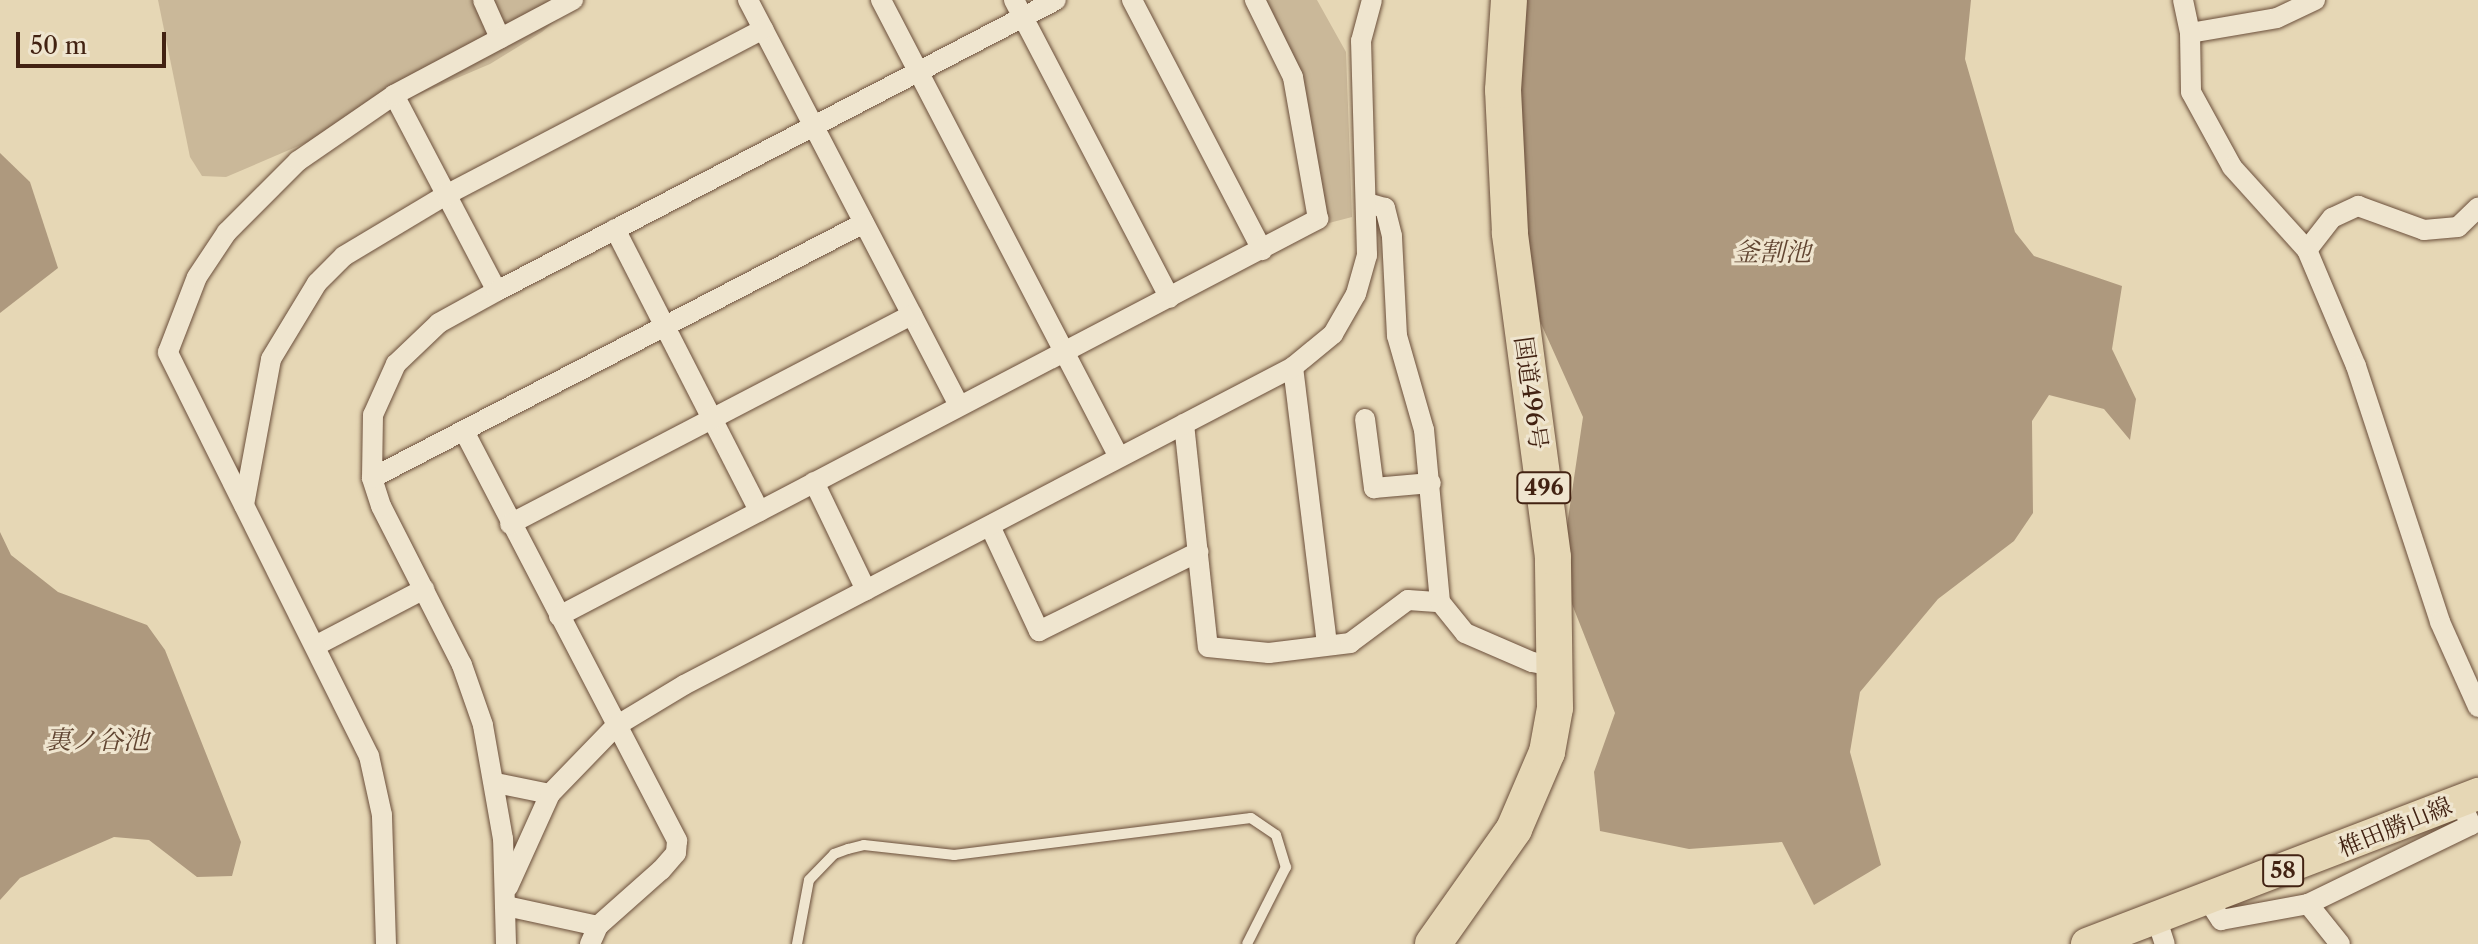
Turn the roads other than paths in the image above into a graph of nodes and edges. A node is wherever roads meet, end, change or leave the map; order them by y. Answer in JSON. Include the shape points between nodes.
{"nodes":[{"id":1,"x":483,"y":0,"type":"edge"},
{"id":2,"x":573,"y":0,"type":"edge"},
{"id":3,"x":748,"y":0,"type":"edge"},
{"id":4,"x":881,"y":0,"type":"edge"},
{"id":5,"x":1056,"y":0,"type":"edge"},
{"id":6,"x":1132,"y":0,"type":"edge"},
{"id":7,"x":1255,"y":0,"type":"edge"},
{"id":8,"x":1372,"y":0,"type":"edge"},
{"id":9,"x":1509,"y":0,"type":"edge"},
{"id":10,"x":2183,"y":0,"type":"edge"},
{"id":11,"x":2315,"y":0,"type":"edge"},
{"id":12,"x":1019,"y":8,"type":"edge"},
{"id":13,"x":763,"y":29,"type":"junction"},
{"id":14,"x":2190,"y":33,"type":"junction"},
{"id":15,"x":500,"y":38,"type":"junction"},
{"id":16,"x":918,"y":72,"type":"junction"},
{"id":17,"x":394,"y":95,"type":"junction"},
{"id":18,"x":814,"y":126,"type":"junction"},
{"id":19,"x":446,"y":195,"type":"junction"},
{"id":20,"x":1367,"y":203,"type":"junction"},
{"id":21,"x":2478,"y":208,"type":"edge"},
{"id":22,"x":864,"y":223,"type":"junction"},
{"id":23,"x":615,"y":229,"type":"junction"},
{"id":24,"x":1262,"y":250,"type":"junction"},
{"id":25,"x":2307,"y":250,"type":"junction"},
{"id":26,"x":497,"y":291,"type":"junction"},
{"id":27,"x":1170,"y":298,"type":"junction"},
{"id":28,"x":912,"y":315,"type":"junction"},
{"id":29,"x":665,"y":326,"type":"junction"},
{"id":30,"x":1066,"y":353,"type":"junction"},
{"id":31,"x":1293,"y":367,"type":"junction"},
{"id":32,"x":959,"y":405,"type":"junction"},
{"id":33,"x":713,"y":419,"type":"junction"},
{"id":34,"x":1365,"y":419,"type":"dead end"},
{"id":35,"x":1184,"y":424,"type":"junction"},
{"id":36,"x":464,"y":431,"type":"junction"},
{"id":37,"x":1119,"y":457,"type":"junction"},
{"id":38,"x":372,"y":478,"type":"junction"},
{"id":39,"x":814,"y":482,"type":"junction"},
{"id":40,"x":1431,"y":483,"type":"junction"},
{"id":41,"x":244,"y":505,"type":"junction"},
{"id":42,"x":759,"y":511,"type":"junction"},
{"id":43,"x":510,"y":524,"type":"junction"},
{"id":44,"x":990,"y":526,"type":"junction"},
{"id":45,"x":1198,"y":552,"type":"junction"},
{"id":46,"x":424,"y":589,"type":"junction"},
{"id":47,"x":866,"y":590,"type":"junction"},
{"id":48,"x":1440,"y":602,"type":"junction"},
{"id":49,"x":559,"y":616,"type":"junction"},
{"id":50,"x":1327,"y":644,"type":"junction"},
{"id":51,"x":317,"y":645,"type":"junction"},
{"id":52,"x":1558,"y":667,"type":"junction"},
{"id":53,"x":2478,"y":707,"type":"edge"},
{"id":54,"x":616,"y":726,"type":"junction"},
{"id":55,"x":496,"y":783,"type":"junction"},
{"id":56,"x":550,"y":794,"type":"junction"},
{"id":57,"x":2472,"y":814,"type":"edge"},
{"id":58,"x":506,"y":898,"type":"junction"},
{"id":59,"x":2208,"y":900,"type":"junction"},
{"id":60,"x":2308,"y":904,"type":"junction"},
{"id":61,"x":2161,"y":932,"type":"edge"},
{"id":62,"x":594,"y":935,"type":"edge"},
{"id":63,"x":386,"y":944,"type":"edge"},
{"id":64,"x":506,"y":944,"type":"edge"},
{"id":65,"x":797,"y":944,"type":"edge"},
{"id":66,"x":1247,"y":944,"type":"edge"},
{"id":67,"x":1433,"y":944,"type":"edge"},
{"id":68,"x":2087,"y":944,"type":"edge"},
{"id":69,"x":2340,"y":944,"type":"edge"}],
"edges":[{"from":1,"to":15,"type":"street"},
{"from":2,"to":15,"type":"street"},
{"from":3,"to":13,"type":"street"},
{"from":4,"to":16,"type":"street"},
{"from":5,"to":12,"type":"street"},
{"from":6,"to":24,"type":"street"},
{"from":7,"to":24,"type":"street","via":[[1293,77],[1318,219]]},
{"from":8,"to":20,"type":"street","via":[[1361,41]]},
{"from":9,"to":52,"type":"highway","name":"国道496号","number":"496","via":[[1503,90],[1510,233],[1553,557]]},
{"from":10,"to":14,"type":"street"},
{"from":11,"to":14,"type":"street","via":[[2277,18]]},
{"from":12,"to":16,"type":"street"},
{"from":12,"to":27,"type":"street"},
{"from":13,"to":18,"type":"street"},
{"from":13,"to":19,"type":"street"},
{"from":14,"to":25,"type":"street","via":[[2191,92],[2207,127],[2232,167]]},
{"from":15,"to":17,"type":"street"},
{"from":16,"to":18,"type":"street"},
{"from":16,"to":30,"type":"street"},
{"from":17,"to":19,"type":"street"},
{"from":17,"to":41,"type":"street","via":[[343,126],[258,198],[197,277],[172,335],[172,365]]},
{"from":18,"to":22,"type":"street"},
{"from":18,"to":23,"type":"street"},
{"from":19,"to":26,"type":"street"},
{"from":19,"to":41,"type":"street","via":[[344,256],[295,315],[271,359]]},
{"from":20,"to":31,"type":"street","via":[[1367,255],[1356,294],[1333,334]]},
{"from":20,"to":40,"type":"street","via":[[1385,208],[1392,236],[1397,336],[1424,430]]},
{"from":21,"to":25,"type":"street","via":[[2458,227],[2424,230],[2358,206],[2332,218]]},
{"from":22,"to":28,"type":"street"},
{"from":22,"to":29,"type":"street"},
{"from":23,"to":26,"type":"street"},
{"from":23,"to":29,"type":"street"},
{"from":24,"to":27,"type":"street"},
{"from":25,"to":53,"type":"street","via":[[2356,366],[2440,622]]},
{"from":26,"to":38,"type":"street","via":[[439,323],[396,364],[373,415]]},
{"from":27,"to":30,"type":"street"},
{"from":28,"to":32,"type":"street"},
{"from":28,"to":33,"type":"street"},
{"from":29,"to":33,"type":"street"},
{"from":29,"to":36,"type":"street"},
{"from":30,"to":32,"type":"street"},
{"from":30,"to":37,"type":"street"},
{"from":31,"to":35,"type":"street"},
{"from":31,"to":50,"type":"street"},
{"from":32,"to":39,"type":"street"},
{"from":33,"to":42,"type":"street"},
{"from":33,"to":43,"type":"street"},
{"from":34,"to":40,"type":"street","via":[[1374,488]]},
{"from":35,"to":37,"type":"street"},
{"from":35,"to":45,"type":"street"},
{"from":36,"to":38,"type":"street"},
{"from":36,"to":43,"type":"street"},
{"from":37,"to":44,"type":"street"},
{"from":38,"to":46,"type":"street"},
{"from":39,"to":42,"type":"street"},
{"from":39,"to":47,"type":"street"},
{"from":40,"to":48,"type":"street"},
{"from":41,"to":51,"type":"street"},
{"from":42,"to":49,"type":"street"},
{"from":43,"to":49,"type":"street"},
{"from":44,"to":45,"type":"street","via":[[1039,631]]},
{"from":44,"to":47,"type":"street"},
{"from":45,"to":50,"type":"street","via":[[1208,647],[1269,653]]},
{"from":46,"to":51,"type":"street"},
{"from":46,"to":55,"type":"street","via":[[462,665]]},
{"from":47,"to":54,"type":"street"},
{"from":48,"to":50,"type":"street","via":[[1408,600],[1350,643]]},
{"from":48,"to":52,"type":"street","via":[[1465,633]]},
{"from":49,"to":54,"type":"street"},
{"from":51,"to":63,"type":"street","via":[[372,771],[382,815]]},
{"from":52,"to":67,"type":"highway","name":"国道496号","number":"496","via":[[1547,752],[1533,792],[1514,829]]},
{"from":54,"to":56,"type":"street"},
{"from":54,"to":62,"type":"street","via":[[677,841],[676,853]]},
{"from":55,"to":56,"type":"street"},
{"from":55,"to":58,"type":"street"},
{"from":56,"to":58,"type":"street"},
{"from":57,"to":59,"type":"main road","name":"椎田勝山線","number":"58"},
{"from":57,"to":60,"type":"street"},
{"from":58,"to":62,"type":"street"},
{"from":58,"to":64,"type":"street"},
{"from":59,"to":60,"type":"street","via":[[2221,920]]},
{"from":59,"to":61,"type":"main road","name":"椎田勝山線","number":"58"},
{"from":60,"to":69,"type":"street"},
{"from":61,"to":68,"type":"main road","name":"椎田勝山線","number":"58"},
{"from":65,"to":66,"type":"lane","via":[[809,880],[834,854],[848,849],[864,845],[954,855],[1251,818],[1276,835],[1286,867]]}]}
